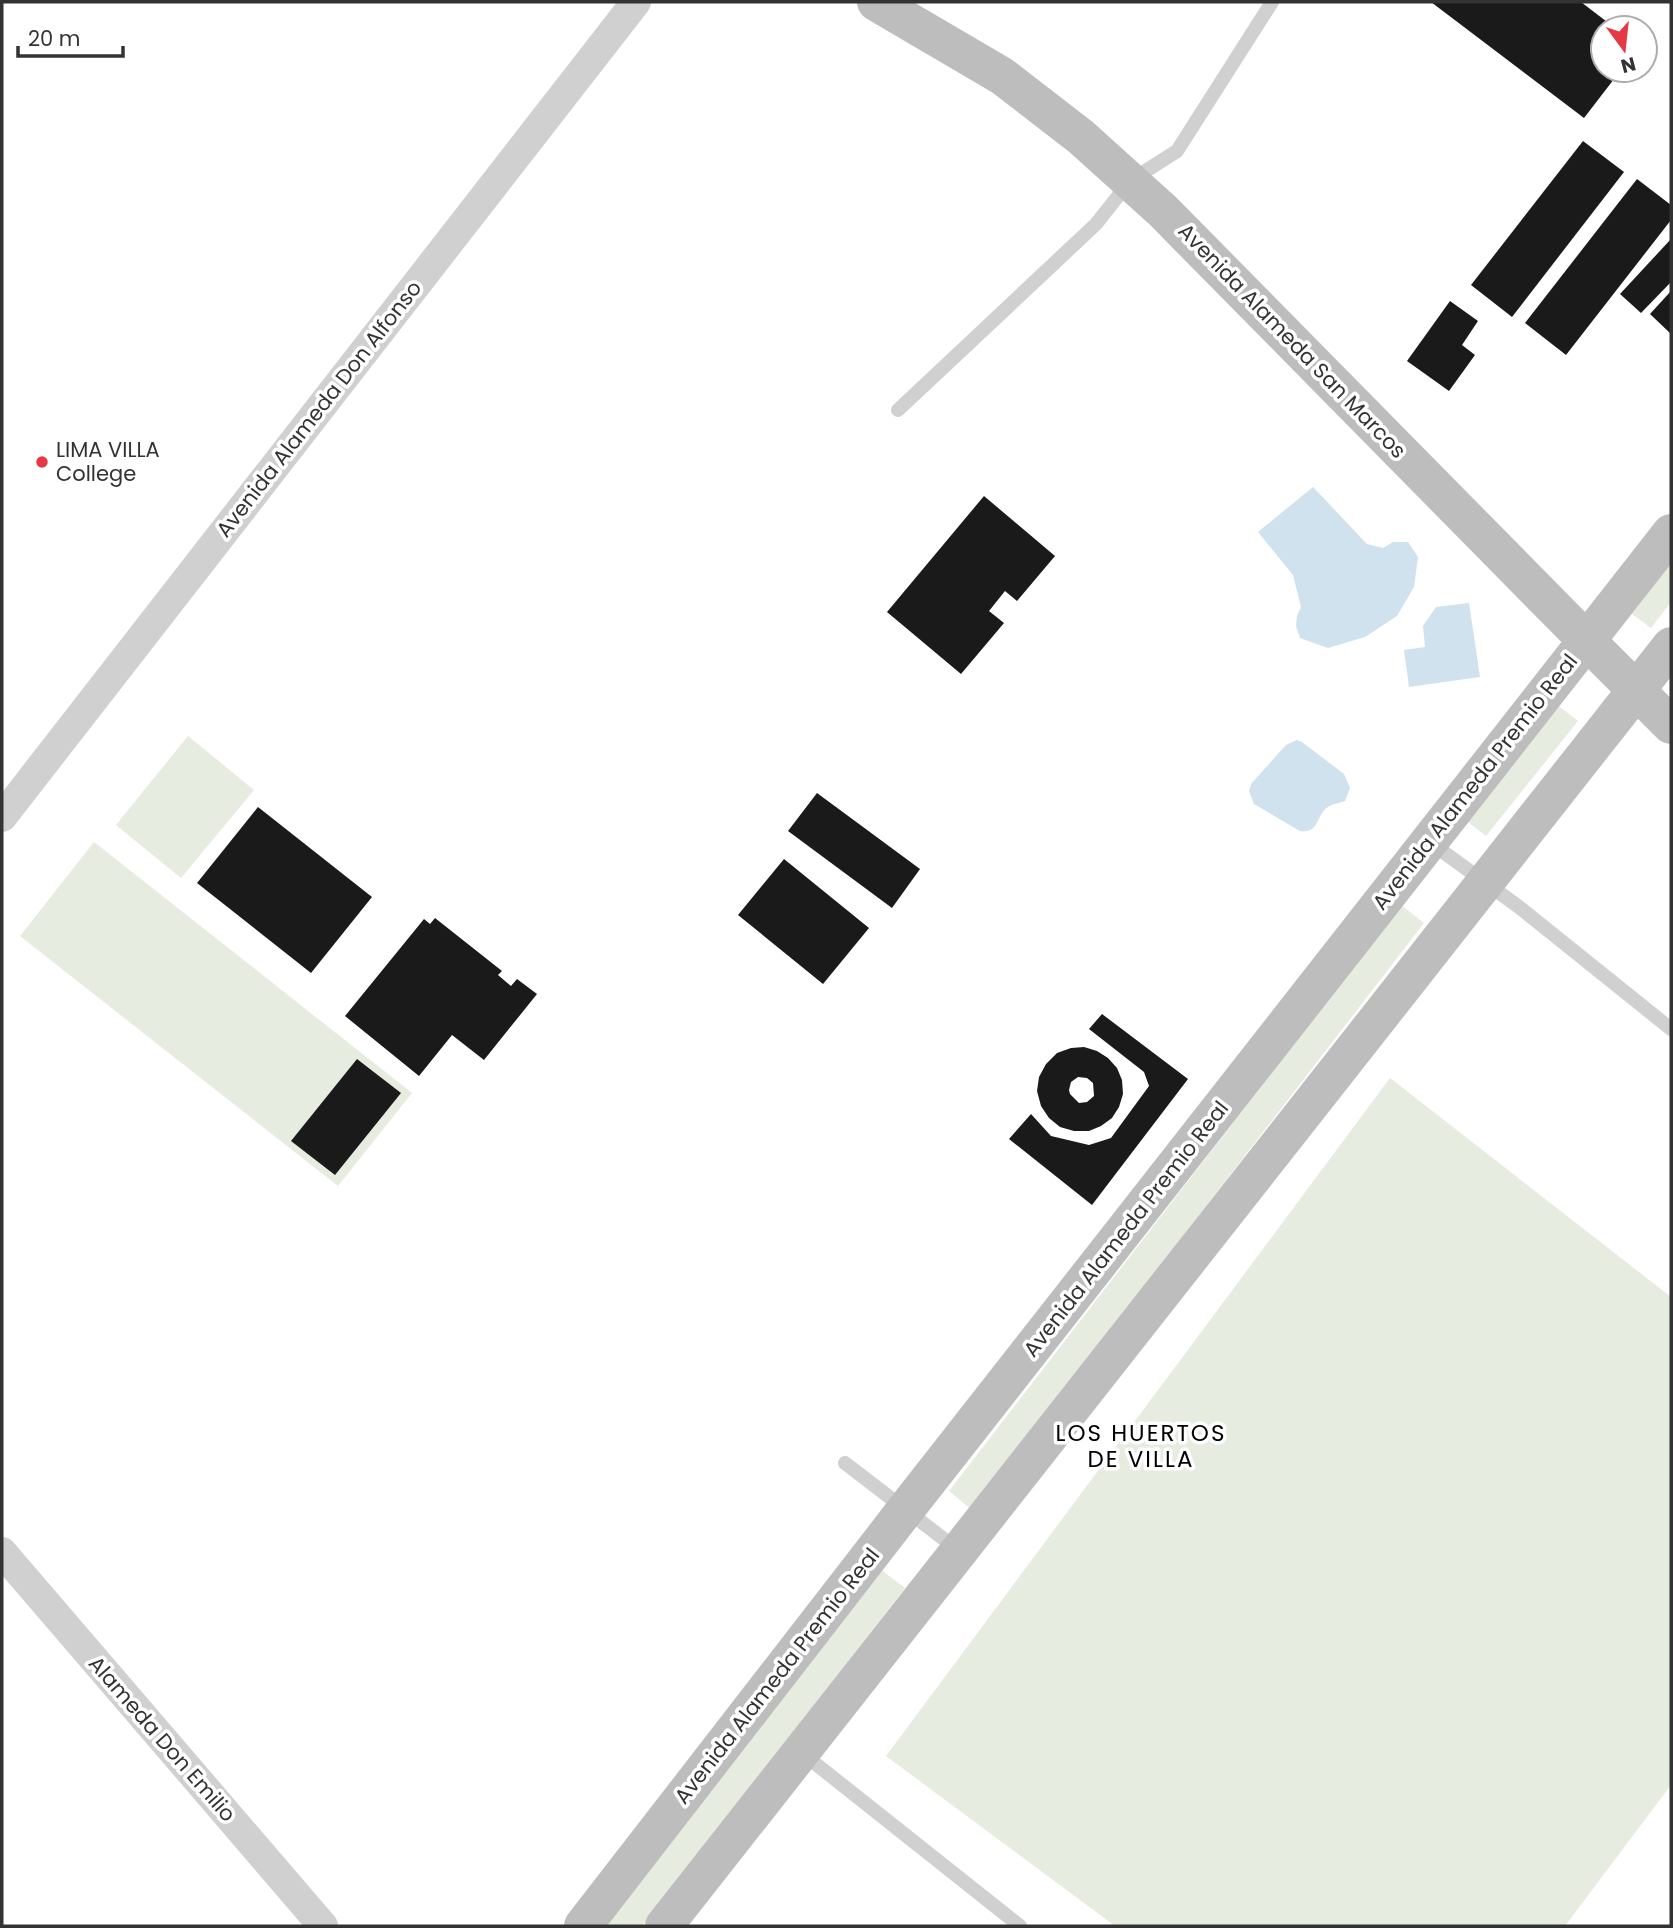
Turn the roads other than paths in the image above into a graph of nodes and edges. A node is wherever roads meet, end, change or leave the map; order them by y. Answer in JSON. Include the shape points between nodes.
{"nodes":[{"id":1,"x":636,"y":2,"type":"edge"},
{"id":2,"x":876,"y":2,"type":"edge"},
{"id":3,"x":1272,"y":2,"type":"edge"},
{"id":4,"x":1130,"y":181,"type":"junction"},
{"id":5,"x":898,"y":410,"type":"dead end"},
{"id":6,"x":1671,"y":533,"type":"edge"},
{"id":7,"x":1586,"y":640,"type":"junction"},
{"id":8,"x":1671,"y":646,"type":"edge"},
{"id":9,"x":1637,"y":692,"type":"junction"},
{"id":10,"x":1671,"y":725,"type":"edge"},
{"id":11,"x":2,"y":817,"type":"edge"},
{"id":12,"x":1430,"y":842,"type":"junction"},
{"id":13,"x":1485,"y":884,"type":"junction"},
{"id":14,"x":1671,"y":1029,"type":"edge"},
{"id":15,"x":845,"y":1464,"type":"dead end"},
{"id":16,"x":906,"y":1509,"type":"junction"},
{"id":17,"x":959,"y":1551,"type":"junction"},
{"id":18,"x":2,"y":1552,"type":"edge"},
{"id":19,"x":801,"y":1752,"type":"junction"},
{"id":20,"x":323,"y":1926,"type":"edge"},
{"id":21,"x":583,"y":1926,"type":"edge"},
{"id":22,"x":664,"y":1926,"type":"edge"},
{"id":23,"x":1020,"y":1926,"type":"edge"}],
"edges":[{"from":1,"to":11,"type":"street","name":"Avenida Alameda Don Alfonso"},
{"from":2,"to":4,"type":"street","name":"Avenida Alameda San Marcos","via":[[1002,76],[1082,136]]},
{"from":3,"to":4,"type":"lane","via":[[1177,151]]},
{"from":4,"to":5,"type":"lane","via":[[1096,224]]},
{"from":4,"to":7,"type":"street","name":"Avenida Alameda San Marcos"},
{"from":6,"to":7,"type":"street","name":"Avenida Alameda Premio Real"},
{"from":7,"to":9,"type":"street","name":"Avenida Alameda San Marcos"},
{"from":7,"to":12,"type":"street","name":"Avenida Alameda Premio Real"},
{"from":8,"to":9,"type":"street"},
{"from":9,"to":10,"type":"street","name":"Avenida Alameda San Marcos"},
{"from":9,"to":13,"type":"street"},
{"from":12,"to":13,"type":"lane"},
{"from":12,"to":16,"type":"street","name":"Avenida Alameda Premio Real"},
{"from":13,"to":14,"type":"lane"},
{"from":13,"to":17,"type":"street"},
{"from":15,"to":16,"type":"lane"},
{"from":16,"to":17,"type":"lane"},
{"from":16,"to":21,"type":"street","name":"Avenida Alameda Premio Real"},
{"from":17,"to":19,"type":"street"},
{"from":18,"to":20,"type":"street","name":"Alameda Don Emilio"},
{"from":19,"to":22,"type":"street"},
{"from":19,"to":23,"type":"lane"}]}
